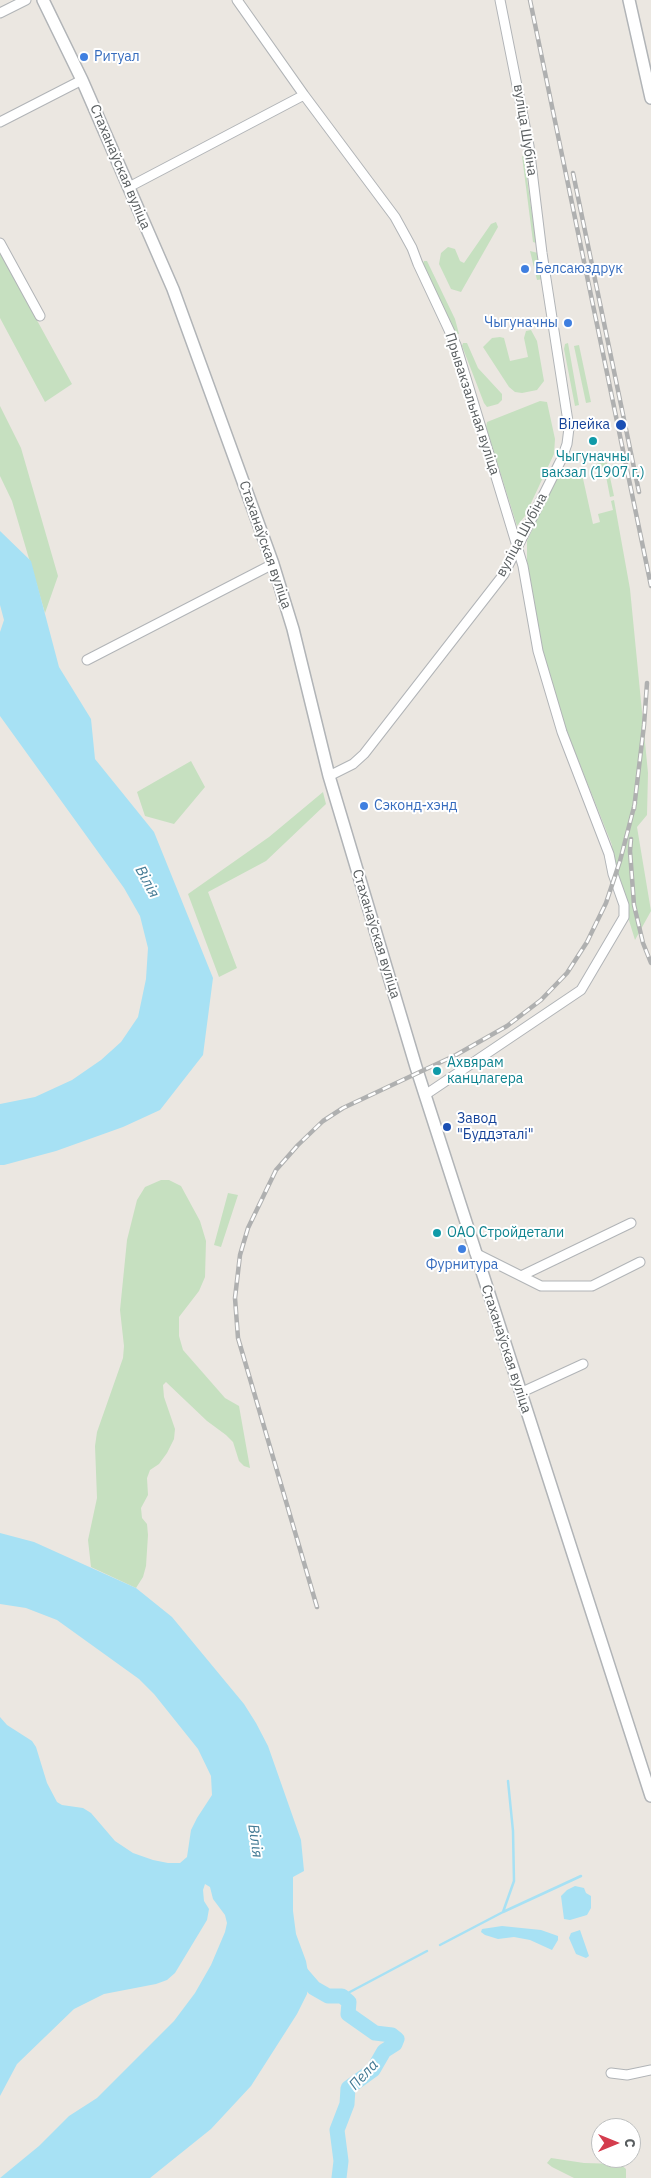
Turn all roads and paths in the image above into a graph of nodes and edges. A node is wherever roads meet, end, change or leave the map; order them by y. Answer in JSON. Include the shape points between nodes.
{"nodes":[{"id":1,"x":26,"y":0,"type":"edge"},
{"id":2,"x":43,"y":0,"type":"edge"},
{"id":3,"x":237,"y":0,"type":"edge"},
{"id":4,"x":500,"y":0,"type":"edge"},
{"id":5,"x":628,"y":0,"type":"edge"},
{"id":6,"x":0,"y":13,"type":"edge"},
{"id":7,"x":82,"y":80,"type":"junction"},
{"id":8,"x":304,"y":95,"type":"junction"},
{"id":9,"x":651,"y":98,"type":"edge"},
{"id":10,"x":0,"y":122,"type":"edge"},
{"id":11,"x":129,"y":187,"type":"junction"},
{"id":12,"x":0,"y":244,"type":"edge"},
{"id":13,"x":40,"y":316,"type":"dead end"},
{"id":14,"x":517,"y":549,"type":"junction"},
{"id":15,"x":273,"y":564,"type":"junction"},
{"id":16,"x":87,"y":660,"type":"dead end"},
{"id":17,"x":329,"y":776,"type":"junction"},
{"id":18,"x":425,"y":1095,"type":"junction"},
{"id":19,"x":630,"y":1223,"type":"dead end"},
{"id":20,"x":475,"y":1253,"type":"junction"},
{"id":21,"x":640,"y":1262,"type":"dead end"},
{"id":22,"x":520,"y":1276,"type":"junction"},
{"id":23,"x":583,"y":1364,"type":"dead end"},
{"id":24,"x":520,"y":1393,"type":"junction"},
{"id":25,"x":647,"y":1771,"type":"edge"},
{"id":26,"x":651,"y":1796,"type":"edge"},
{"id":27,"x":651,"y":2070,"type":"edge"},
{"id":28,"x":611,"y":2072,"type":"dead end"}],
"edges":[{"from":1,"to":6,"type":"street"},
{"from":2,"to":7,"type":"street","name":"Стаханаўская вуліца"},
{"from":3,"to":8,"type":"street","name":"Прывакзальная вуліца"},
{"from":4,"to":14,"type":"street","name":"вуліца Шубіна","via":[[524,115],[569,428],[562,458]]},
{"from":5,"to":9,"type":"street"},
{"from":7,"to":10,"type":"street"},
{"from":7,"to":11,"type":"street","name":"Стаханаўская вуліца"},
{"from":8,"to":11,"type":"street"},
{"from":8,"to":14,"type":"street","name":"Прывакзальная вуліца","via":[[395,217],[412,248],[456,345]]},
{"from":11,"to":15,"type":"street","name":"Стаханаўская вуліца","via":[[176,297]]},
{"from":12,"to":13,"type":"street"},
{"from":14,"to":17,"type":"street","name":"вуліца Шубіна","via":[[504,574],[364,754],[353,764]]},
{"from":14,"to":18,"type":"street","name":"Прывакзальная вуліца","via":[[538,651],[562,732],[609,854],[624,905],[624,917],[581,990]]},
{"from":15,"to":16,"type":"street"},
{"from":15,"to":17,"type":"street","name":"Стаханаўская вуліца","via":[[293,629]]},
{"from":17,"to":18,"type":"street","name":"Стаханаўская вуліца"},
{"from":18,"to":20,"type":"street","name":"Стаханаўская вуліца"},
{"from":19,"to":22,"type":"street"},
{"from":20,"to":22,"type":"street"},
{"from":20,"to":24,"type":"street","name":"Стаханаўская вуліца"},
{"from":21,"to":22,"type":"street","via":[[592,1286],[541,1286]]},
{"from":23,"to":24,"type":"street"},
{"from":24,"to":25,"type":"street","name":"Стаханаўская вуліца"},
{"from":25,"to":26,"type":"street","name":"Стаханаўская вуліца"},
{"from":27,"to":28,"type":"street","via":[[627,2075]]}]}
